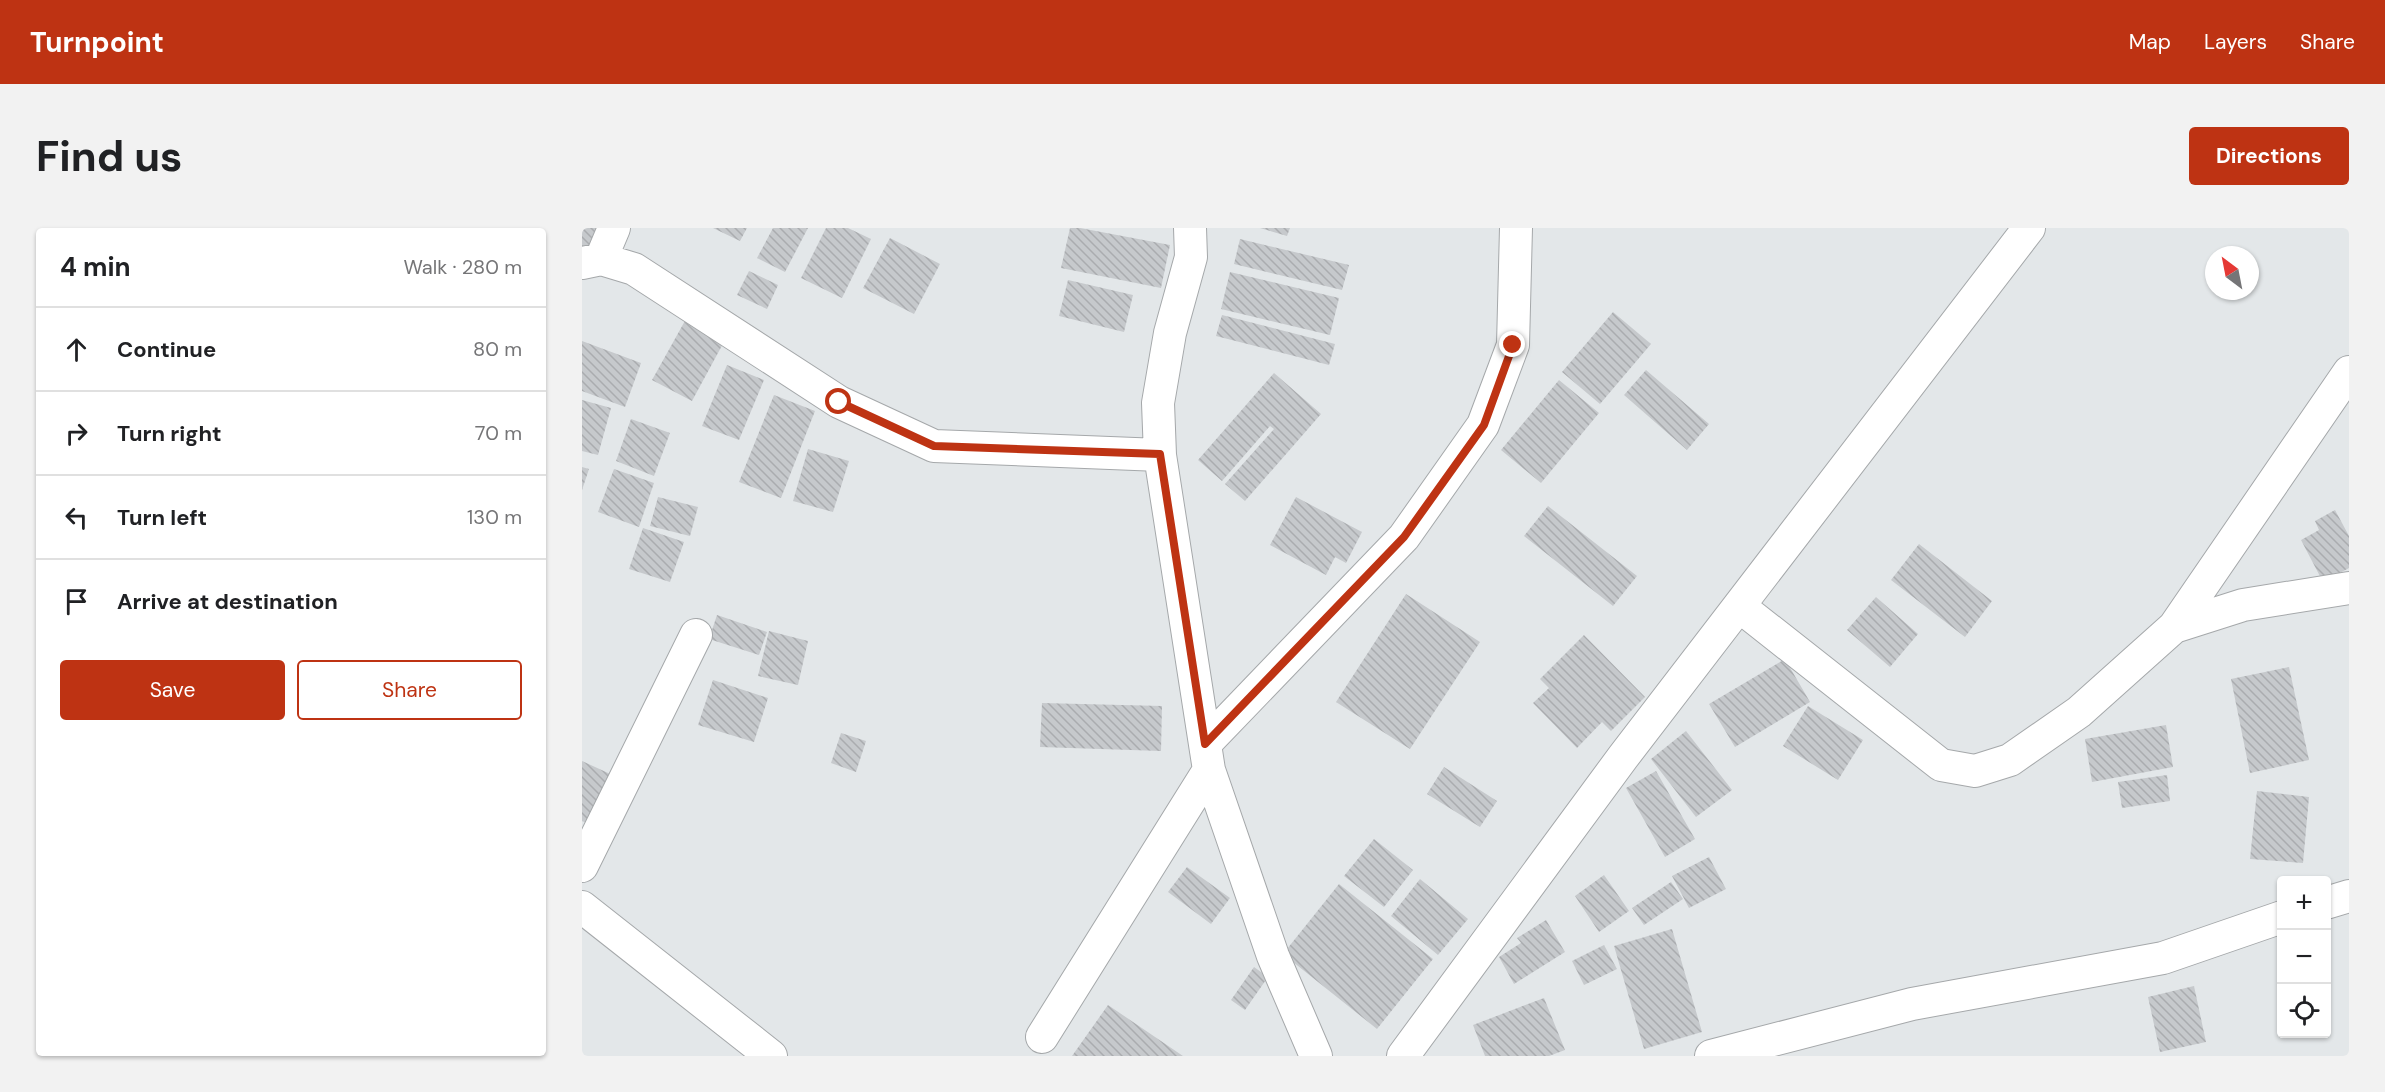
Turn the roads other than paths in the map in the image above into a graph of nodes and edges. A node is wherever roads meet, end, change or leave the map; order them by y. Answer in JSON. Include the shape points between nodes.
{"nodes":[{"id":1,"x":614,"y":228,"type":"edge"},
{"id":2,"x":1190,"y":228,"type":"edge"},
{"id":3,"x":1516,"y":228,"type":"edge"},
{"id":4,"x":2029,"y":228,"type":"edge"},
{"id":5,"x":591,"y":261,"type":"edge"},
{"id":6,"x":2349,"y":372,"type":"edge"},
{"id":7,"x":1160,"y":454,"type":"junction"},
{"id":8,"x":2349,"y":588,"type":"edge"},
{"id":9,"x":1739,"y":606,"type":"junction"},
{"id":10,"x":2174,"y":627,"type":"junction"},
{"id":11,"x":696,"y":635,"type":"dead end"},
{"id":12,"x":1207,"y":757,"type":"junction"},
{"id":13,"x":582,"y":866,"type":"edge"},
{"id":14,"x":2349,"y":896,"type":"edge"},
{"id":15,"x":2331,"y":901,"type":"edge"},
{"id":16,"x":582,"y":907,"type":"edge"},
{"id":17,"x":2277,"y":919,"type":"edge"},
{"id":18,"x":1042,"y":1037,"type":"dead end"},
{"id":19,"x":771,"y":1056,"type":"edge"},
{"id":20,"x":1316,"y":1056,"type":"edge"},
{"id":21,"x":1402,"y":1056,"type":"edge"},
{"id":22,"x":1711,"y":1056,"type":"edge"}],
"edges":[{"from":1,"to":5,"type":"street"},
{"from":2,"to":7,"type":"street","via":[[1191,257],[1170,333],[1158,403]]},
{"from":3,"to":12,"type":"street","via":[[1513,345],[1484,425],[1404,537]]},
{"from":4,"to":9,"type":"street"},
{"from":5,"to":7,"type":"street","via":[[634,269],[839,402],[934,446]]},
{"from":6,"to":10,"type":"street"},
{"from":7,"to":12,"type":"street"},
{"from":8,"to":10,"type":"street","via":[[2243,605]]},
{"from":9,"to":10,"type":"street","via":[[1941,765],[1975,771],[2010,760],[2079,712]]},
{"from":9,"to":21,"type":"street"},
{"from":11,"to":13,"type":"street"},
{"from":12,"to":18,"type":"street"},
{"from":12,"to":20,"type":"street","via":[[1273,956]]},
{"from":14,"to":15,"type":"street"},
{"from":16,"to":19,"type":"street"},
{"from":17,"to":22,"type":"street","via":[[2163,958],[1912,1004]]}]}
